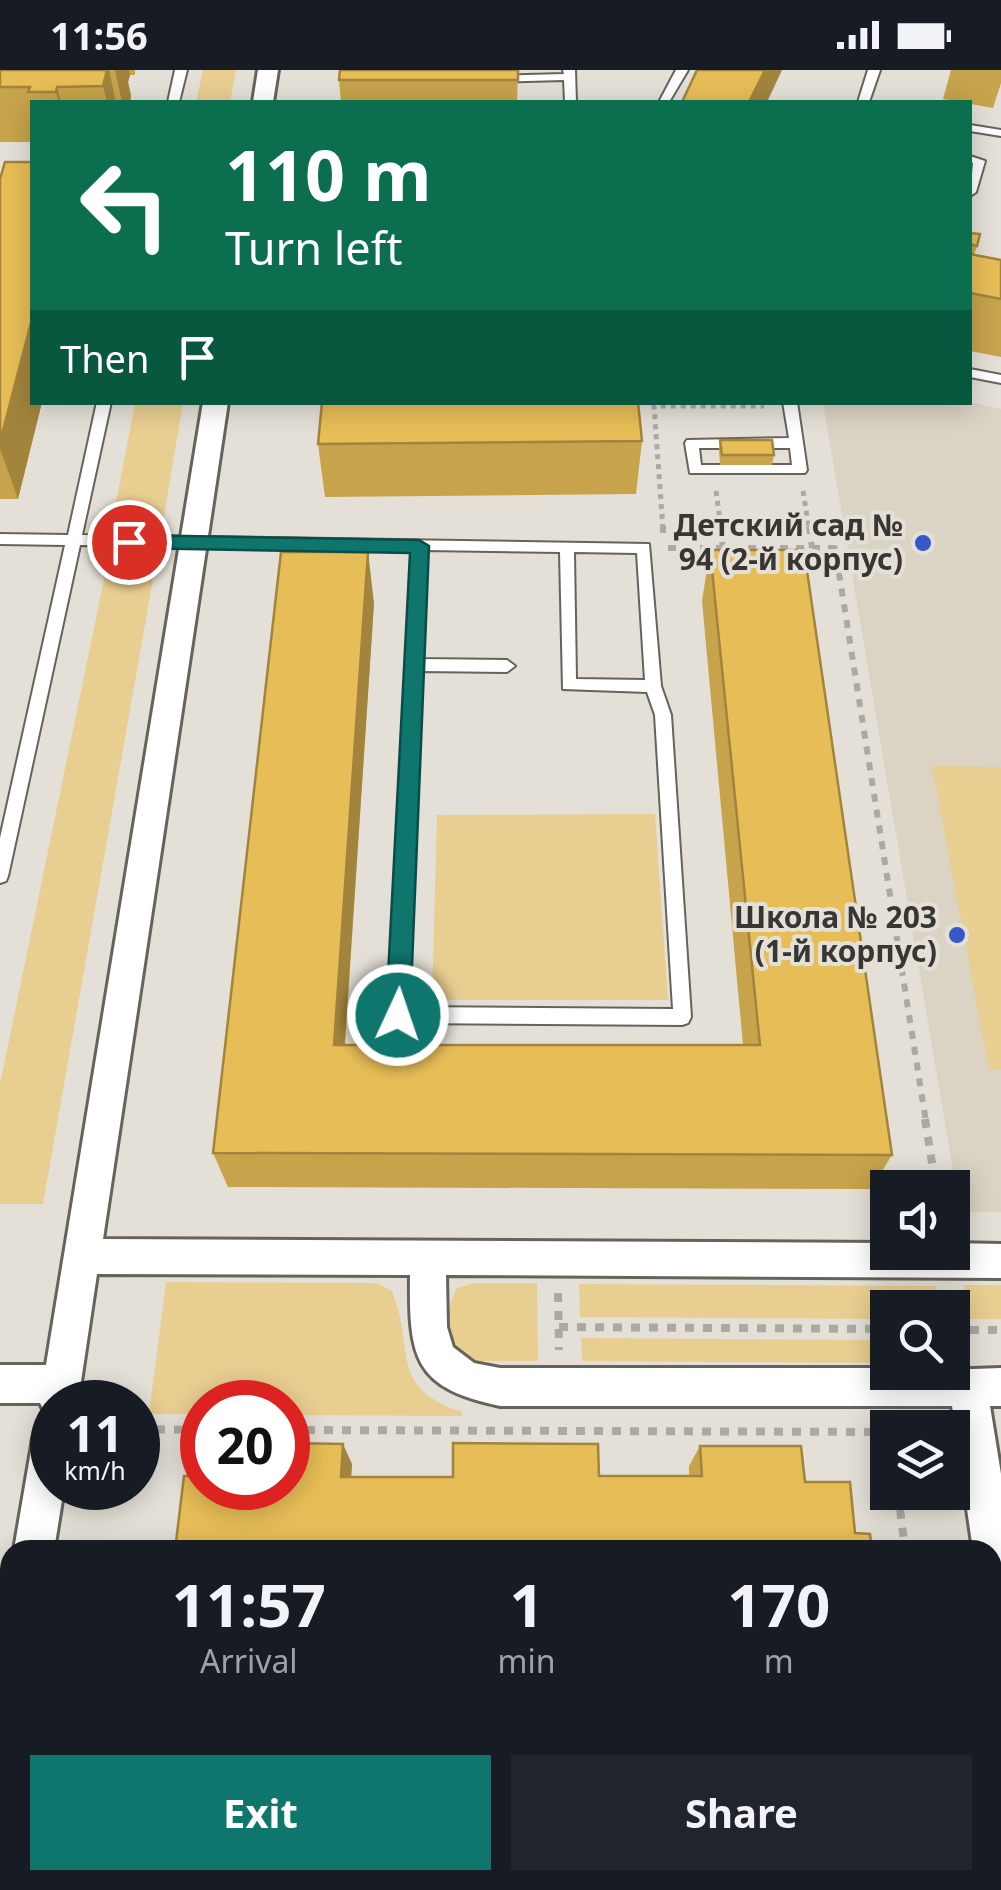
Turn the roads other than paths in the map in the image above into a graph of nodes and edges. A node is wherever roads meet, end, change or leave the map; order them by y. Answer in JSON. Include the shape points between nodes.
{"nodes":[{"id":1,"x":181,"y":70,"type":"edge"},
{"id":2,"x":268,"y":70,"type":"edge"},
{"id":3,"x":682,"y":70,"type":"edge"},
{"id":4,"x":874,"y":70,"type":"edge"},
{"id":5,"x":569,"y":74,"type":"edge"},
{"id":6,"x":486,"y":79,"type":"edge"},
{"id":7,"x":174,"y":100,"type":"edge"},
{"id":8,"x":263,"y":100,"type":"edge"},
{"id":9,"x":571,"y":100,"type":"edge"},
{"id":10,"x":665,"y":100,"type":"edge"},
{"id":11,"x":863,"y":100,"type":"edge"},
{"id":12,"x":972,"y":128,"type":"edge"},
{"id":13,"x":1001,"y":133,"type":"edge"},
{"id":14,"x":972,"y":159,"type":"edge"},
{"id":15,"x":972,"y":185,"type":"edge"},
{"id":16,"x":972,"y":373,"type":"edge"},
{"id":17,"x":1001,"y":380,"type":"edge"},
{"id":18,"x":103,"y":405,"type":"edge"},
{"id":19,"x":216,"y":405,"type":"edge"},
{"id":20,"x":790,"y":405,"type":"edge"},
{"id":21,"x":796,"y":443,"type":"junction"},
{"id":22,"x":0,"y":540,"type":"edge"},
{"id":23,"x":72,"y":541,"type":"junction"},
{"id":24,"x":194,"y":542,"type":"junction"},
{"id":25,"x":419,"y":546,"type":"junction"},
{"id":26,"x":567,"y":547,"type":"junction"},
{"id":27,"x":414,"y":666,"type":"junction"},
{"id":28,"x":507,"y":666,"type":"dead end"},
{"id":29,"x":653,"y":686,"type":"junction"},
{"id":30,"x":0,"y":876,"type":"edge"},
{"id":31,"x":82,"y":1256,"type":"junction"},
{"id":32,"x":428,"y":1258,"type":"junction"},
{"id":33,"x":1001,"y":1261,"type":"edge"},
{"id":34,"x":62,"y":1380,"type":"edge"},
{"id":35,"x":0,"y":1384,"type":"edge"},
{"id":36,"x":984,"y":1387,"type":"edge"},
{"id":37,"x":30,"y":1388,"type":"edge"},
{"id":38,"x":40,"y":1510,"type":"edge"},
{"id":39,"x":36,"y":1540,"type":"edge"},
{"id":40,"x":996,"y":1540,"type":"edge"}],
"edges":[{"from":1,"to":7,"type":"lane"},
{"from":2,"to":8,"type":"street"},
{"from":3,"to":10,"type":"lane"},
{"from":4,"to":11,"type":"lane"},
{"from":5,"to":6,"type":"lane"},
{"from":5,"to":9,"type":"lane"},
{"from":12,"to":13,"type":"lane"},
{"from":14,"to":15,"type":"lane","via":[[979,161]]},
{"from":16,"to":17,"type":"lane"},
{"from":18,"to":23,"type":"lane"},
{"from":19,"to":24,"type":"street"},
{"from":20,"to":21,"type":"lane"},
{"from":21,"to":21,"type":"lane","via":[[800,470],[695,470],[692,444]]},
{"from":22,"to":23,"type":"lane"},
{"from":23,"to":24,"type":"lane"},
{"from":23,"to":30,"type":"lane"},
{"from":24,"to":25,"type":"lane"},
{"from":24,"to":31,"type":"street"},
{"from":25,"to":26,"type":"lane"},
{"from":25,"to":27,"type":"lane"},
{"from":26,"to":29,"type":"lane","via":[[644,548]]},
{"from":26,"to":29,"type":"lane","via":[[568,684]]},
{"from":27,"to":28,"type":"lane"},
{"from":27,"to":29,"type":"lane","via":[[398,1015],[682,1016],[663,714]]},
{"from":31,"to":32,"type":"street"},
{"from":31,"to":34,"type":"street"},
{"from":32,"to":33,"type":"street"},
{"from":32,"to":36,"type":"street","via":[[430,1344],[442,1366],[467,1383]]},
{"from":35,"to":37,"type":"street"},
{"from":36,"to":40,"type":"street"},
{"from":38,"to":39,"type":"street"}]}
